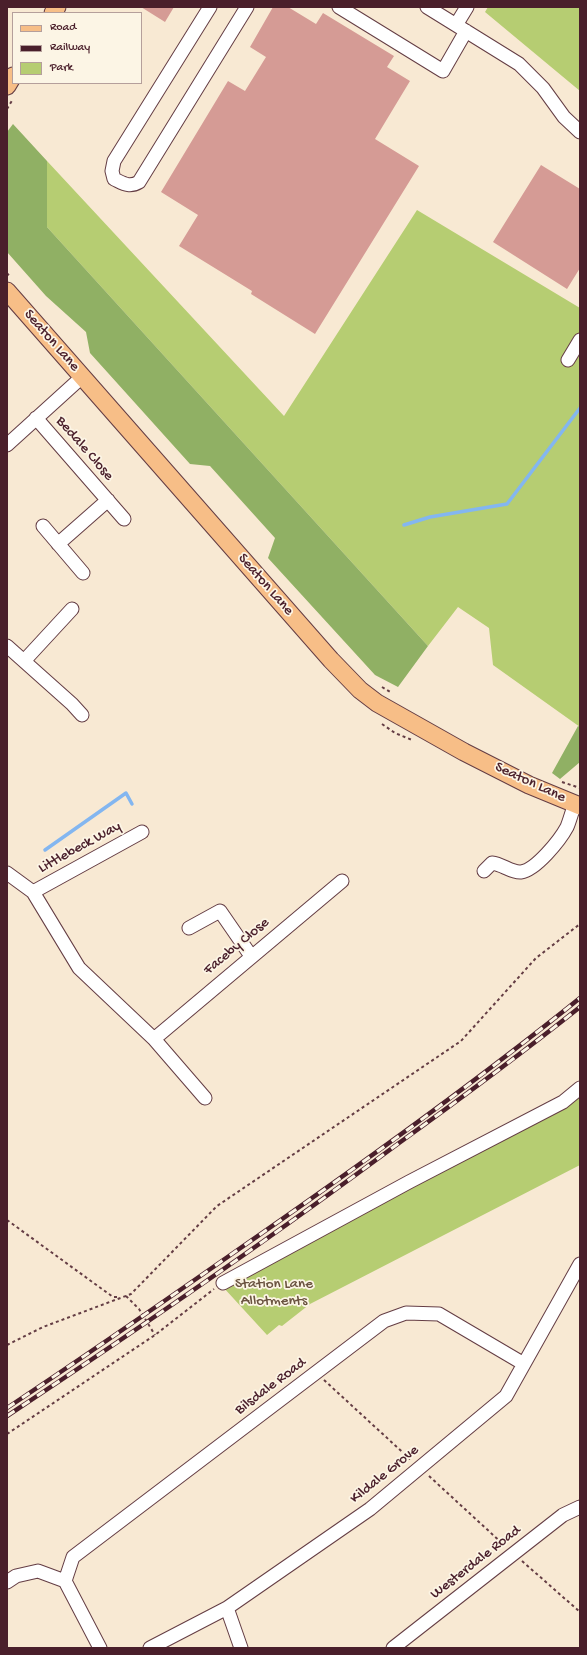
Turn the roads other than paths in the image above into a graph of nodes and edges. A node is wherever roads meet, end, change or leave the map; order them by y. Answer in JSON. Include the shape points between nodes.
{"nodes":[{"id":1,"x":210,"y":7,"type":"edge"},
{"id":2,"x":247,"y":7,"type":"edge"},
{"id":3,"x":340,"y":7,"type":"edge"},
{"id":4,"x":427,"y":7,"type":"edge"},
{"id":5,"x":467,"y":7,"type":"edge"},
{"id":6,"x":461,"y":28,"type":"junction"},
{"id":7,"x":580,"y":132,"type":"edge"},
{"id":8,"x":7,"y":290,"type":"edge"},
{"id":9,"x":580,"y":340,"type":"edge"},
{"id":10,"x":568,"y":360,"type":"dead end"},
{"id":11,"x":82,"y":377,"type":"junction"},
{"id":12,"x":36,"y":418,"type":"junction"},
{"id":13,"x":7,"y":445,"type":"edge"},
{"id":14,"x":108,"y":500,"type":"junction"},
{"id":15,"x":124,"y":519,"type":"dead end"},
{"id":16,"x":43,"y":526,"type":"dead end"},
{"id":17,"x":58,"y":544,"type":"junction"},
{"id":18,"x":83,"y":573,"type":"dead end"},
{"id":19,"x":72,"y":609,"type":"dead end"},
{"id":20,"x":7,"y":646,"type":"edge"},
{"id":21,"x":24,"y":661,"type":"junction"},
{"id":22,"x":82,"y":715,"type":"dead end"},
{"id":23,"x":577,"y":805,"type":"edge"},
{"id":24,"x":142,"y":832,"type":"dead end"},
{"id":25,"x":484,"y":871,"type":"dead end"},
{"id":26,"x":7,"y":873,"type":"edge"},
{"id":27,"x":342,"y":880,"type":"dead end"},
{"id":28,"x":33,"y":892,"type":"junction"},
{"id":29,"x":189,"y":928,"type":"dead end"},
{"id":30,"x":251,"y":956,"type":"junction"},
{"id":31,"x":154,"y":1039,"type":"junction"},
{"id":32,"x":580,"y":1088,"type":"edge"},
{"id":33,"x":205,"y":1098,"type":"dead end"},
{"id":34,"x":580,"y":1264,"type":"edge"},
{"id":35,"x":223,"y":1282,"type":"road end"},
{"id":36,"x":524,"y":1364,"type":"junction"},
{"id":37,"x":580,"y":1507,"type":"edge"},
{"id":38,"x":65,"y":1581,"type":"junction"},
{"id":39,"x":7,"y":1582,"type":"edge"},
{"id":40,"x":227,"y":1608,"type":"junction"},
{"id":41,"x":100,"y":1648,"type":"edge"},
{"id":42,"x":150,"y":1648,"type":"edge"},
{"id":43,"x":241,"y":1648,"type":"edge"},
{"id":44,"x":394,"y":1648,"type":"edge"}],
"edges":[{"from":1,"to":2,"type":"street","via":[[114,161],[114,179],[133,186],[138,182]]},
{"from":3,"to":6,"type":"street","via":[[443,71]]},
{"from":4,"to":6,"type":"street"},
{"from":5,"to":6,"type":"street"},
{"from":6,"to":7,"type":"street","via":[[519,64]]},
{"from":8,"to":11,"type":"main road","name":"Seaton Lane"},
{"from":9,"to":10,"type":"street"},
{"from":11,"to":12,"type":"street"},
{"from":11,"to":23,"type":"main road","name":"Seaton Lane","via":[[360,690],[377,703],[464,752],[529,785]]},
{"from":12,"to":13,"type":"street"},
{"from":12,"to":14,"type":"street","name":"Bedale Close"},
{"from":14,"to":15,"type":"street","name":"Bedale Close"},
{"from":14,"to":17,"type":"street","name":"Bedale Close"},
{"from":16,"to":17,"type":"street"},
{"from":17,"to":18,"type":"street"},
{"from":19,"to":21,"type":"street"},
{"from":20,"to":21,"type":"street"},
{"from":21,"to":22,"type":"street"},
{"from":23,"to":25,"type":"street","via":[[554,845],[530,869],[520,872],[492,862]]},
{"from":24,"to":28,"type":"street","name":"Littlebeck Way"},
{"from":26,"to":28,"type":"street"},
{"from":27,"to":30,"type":"street","name":"Faceby Close"},
{"from":28,"to":31,"type":"street","via":[[79,968]]},
{"from":29,"to":30,"type":"street","via":[[220,911]]},
{"from":30,"to":31,"type":"street","name":"Faceby Close"},
{"from":31,"to":33,"type":"street"},
{"from":32,"to":35,"type":"street","via":[[563,1102]]},
{"from":34,"to":36,"type":"street","name":"Kildale Grove"},
{"from":36,"to":38,"type":"street","name":"Bilsdale Road","via":[[439,1314],[406,1313],[384,1321],[73,1557]]},
{"from":36,"to":40,"type":"street","name":"Kildale Grove","via":[[506,1396],[420,1468],[370,1509]]},
{"from":37,"to":44,"type":"street","name":"Westerdale Road","via":[[563,1515]]},
{"from":38,"to":39,"type":"street","via":[[38,1571],[16,1576]]},
{"from":38,"to":41,"type":"street"},
{"from":40,"to":42,"type":"street","name":"Kildale Grove"},
{"from":40,"to":43,"type":"street"}]}
